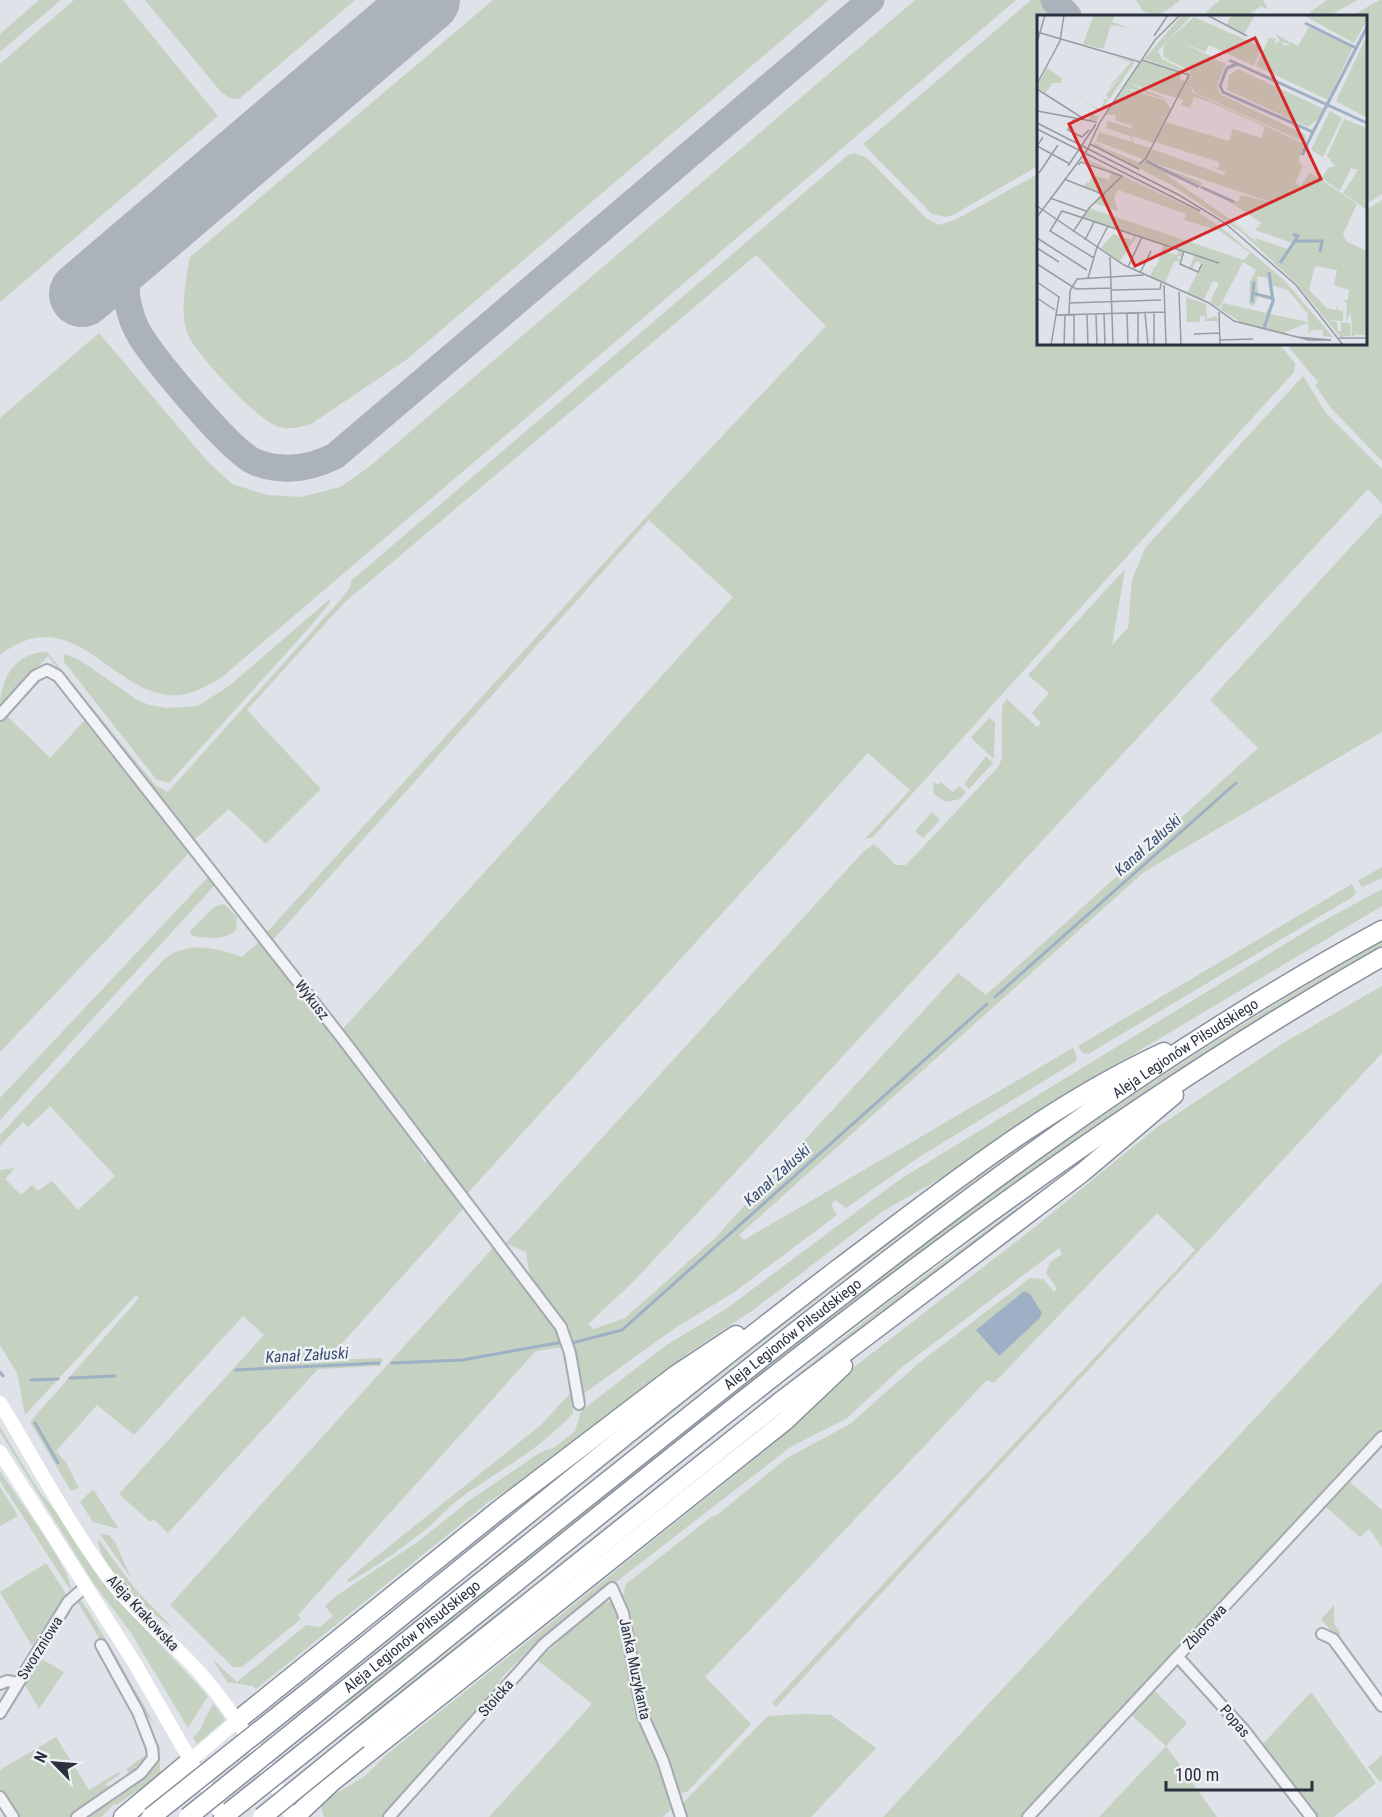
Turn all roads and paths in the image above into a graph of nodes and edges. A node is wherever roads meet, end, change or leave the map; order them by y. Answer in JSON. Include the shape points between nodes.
{"nodes":[{"id":1,"x":0,"y":715,"type":"edge"},
{"id":2,"x":1382,"y":930,"type":"edge"},
{"id":3,"x":1382,"y":957,"type":"edge"},
{"id":4,"x":1223,"y":1025,"type":"junction"},
{"id":5,"x":1216,"y":1058,"type":"junction"},
{"id":6,"x":793,"y":1304,"type":"junction"},
{"id":7,"x":906,"y":1304,"type":"junction"},
{"id":8,"x":0,"y":1403,"type":"edge"},
{"id":9,"x":579,"y":1404,"type":"dead end"},
{"id":10,"x":1382,"y":1437,"type":"edge"},
{"id":11,"x":0,"y":1452,"type":"edge"},
{"id":12,"x":85,"y":1587,"type":"junction"},
{"id":13,"x":612,"y":1588,"type":"joint"},
{"id":14,"x":1322,"y":1634,"type":"dead end"},
{"id":15,"x":101,"y":1645,"type":"dead end"},
{"id":16,"x":1178,"y":1657,"type":"junction"},
{"id":17,"x":18,"y":1683,"type":"junction"},
{"id":18,"x":0,"y":1684,"type":"edge"},
{"id":19,"x":1382,"y":1706,"type":"edge"},
{"id":20,"x":0,"y":1713,"type":"edge"},
{"id":21,"x":238,"y":1720,"type":"junction"},
{"id":22,"x":190,"y":1761,"type":"junction"},
{"id":23,"x":0,"y":1797,"type":"edge"},
{"id":24,"x":13,"y":1817,"type":"edge"},
{"id":25,"x":77,"y":1817,"type":"edge"},
{"id":26,"x":123,"y":1817,"type":"edge"},
{"id":27,"x":151,"y":1817,"type":"edge"},
{"id":28,"x":188,"y":1817,"type":"edge"},
{"id":29,"x":223,"y":1817,"type":"edge"},
{"id":30,"x":262,"y":1817,"type":"edge"},
{"id":31,"x":294,"y":1817,"type":"edge"},
{"id":32,"x":388,"y":1817,"type":"edge"},
{"id":33,"x":680,"y":1817,"type":"edge"},
{"id":34,"x":1028,"y":1817,"type":"edge"},
{"id":35,"x":1311,"y":1817,"type":"edge"}],
"edges":[{"from":1,"to":9,"type":"street","name":"Wykusz","via":[[38,673],[47,670],[58,676],[330,1022],[561,1327]]},
{"from":2,"to":4,"type":"highway","name":"Aleja Legionów Piłsudskiego"},
{"from":3,"to":5,"type":"highway","name":"Aleja Legionów Piłsudskiego"},
{"from":4,"to":6,"type":"highway","via":[[1134,1066],[1036,1123]]},
{"from":4,"to":28,"type":"highway","name":"Aleja Legionów Piłsudskiego","bridge":true,"via":[[975,1194],[821,1311]]},
{"from":5,"to":7,"type":"highway","via":[[1083,1172]]},
{"from":5,"to":29,"type":"highway","name":"Aleja Legionów Piłsudskiego","bridge":true,"via":[[1050,1168],[900,1279]]},
{"from":6,"to":21,"type":"highway","via":[[677,1374],[500,1509]]},
{"from":6,"to":27,"type":"highway","bridge":true},
{"from":7,"to":30,"type":"highway","bridge":true},
{"from":7,"to":31,"type":"highway","via":[[785,1421],[332,1782]]},
{"from":8,"to":21,"type":"main road","name":"Aleja Krakowska","via":[[112,1582]]},
{"from":10,"to":16,"type":"street","name":"Zbiorowa"},
{"from":11,"to":12,"type":"main road","name":"Aleja Krakowska"},
{"from":12,"to":17,"type":"street","name":"Sworzniowa","via":[[68,1602]]},
{"from":12,"to":22,"type":"main road","name":"Aleja Krakowska","via":[[134,1662]]},
{"from":13,"to":32,"type":"street","name":"Stoicka","via":[[543,1644]]},
{"from":13,"to":33,"type":"street","name":"Janka Muzykanta","via":[[623,1613],[643,1716],[663,1761]]},
{"from":14,"to":19,"type":"street","via":[[1333,1639]]},
{"from":15,"to":25,"type":"street","via":[[138,1712],[153,1758],[141,1773]]},
{"from":16,"to":34,"type":"street","name":"Zbiorowa"},
{"from":16,"to":35,"type":"street","name":"Popas","via":[[1244,1730]]},
{"from":17,"to":18,"type":"street"},
{"from":17,"to":20,"type":"street","name":"Sworzniowa"},
{"from":21,"to":22,"type":"main road"},
{"from":21,"to":31,"type":"main road","name":"Aleja Krakowska"},
{"from":22,"to":26,"type":"highway"},
{"from":22,"to":29,"type":"main road","name":"Aleja Krakowska"},
{"from":23,"to":24,"type":"street"}]}
